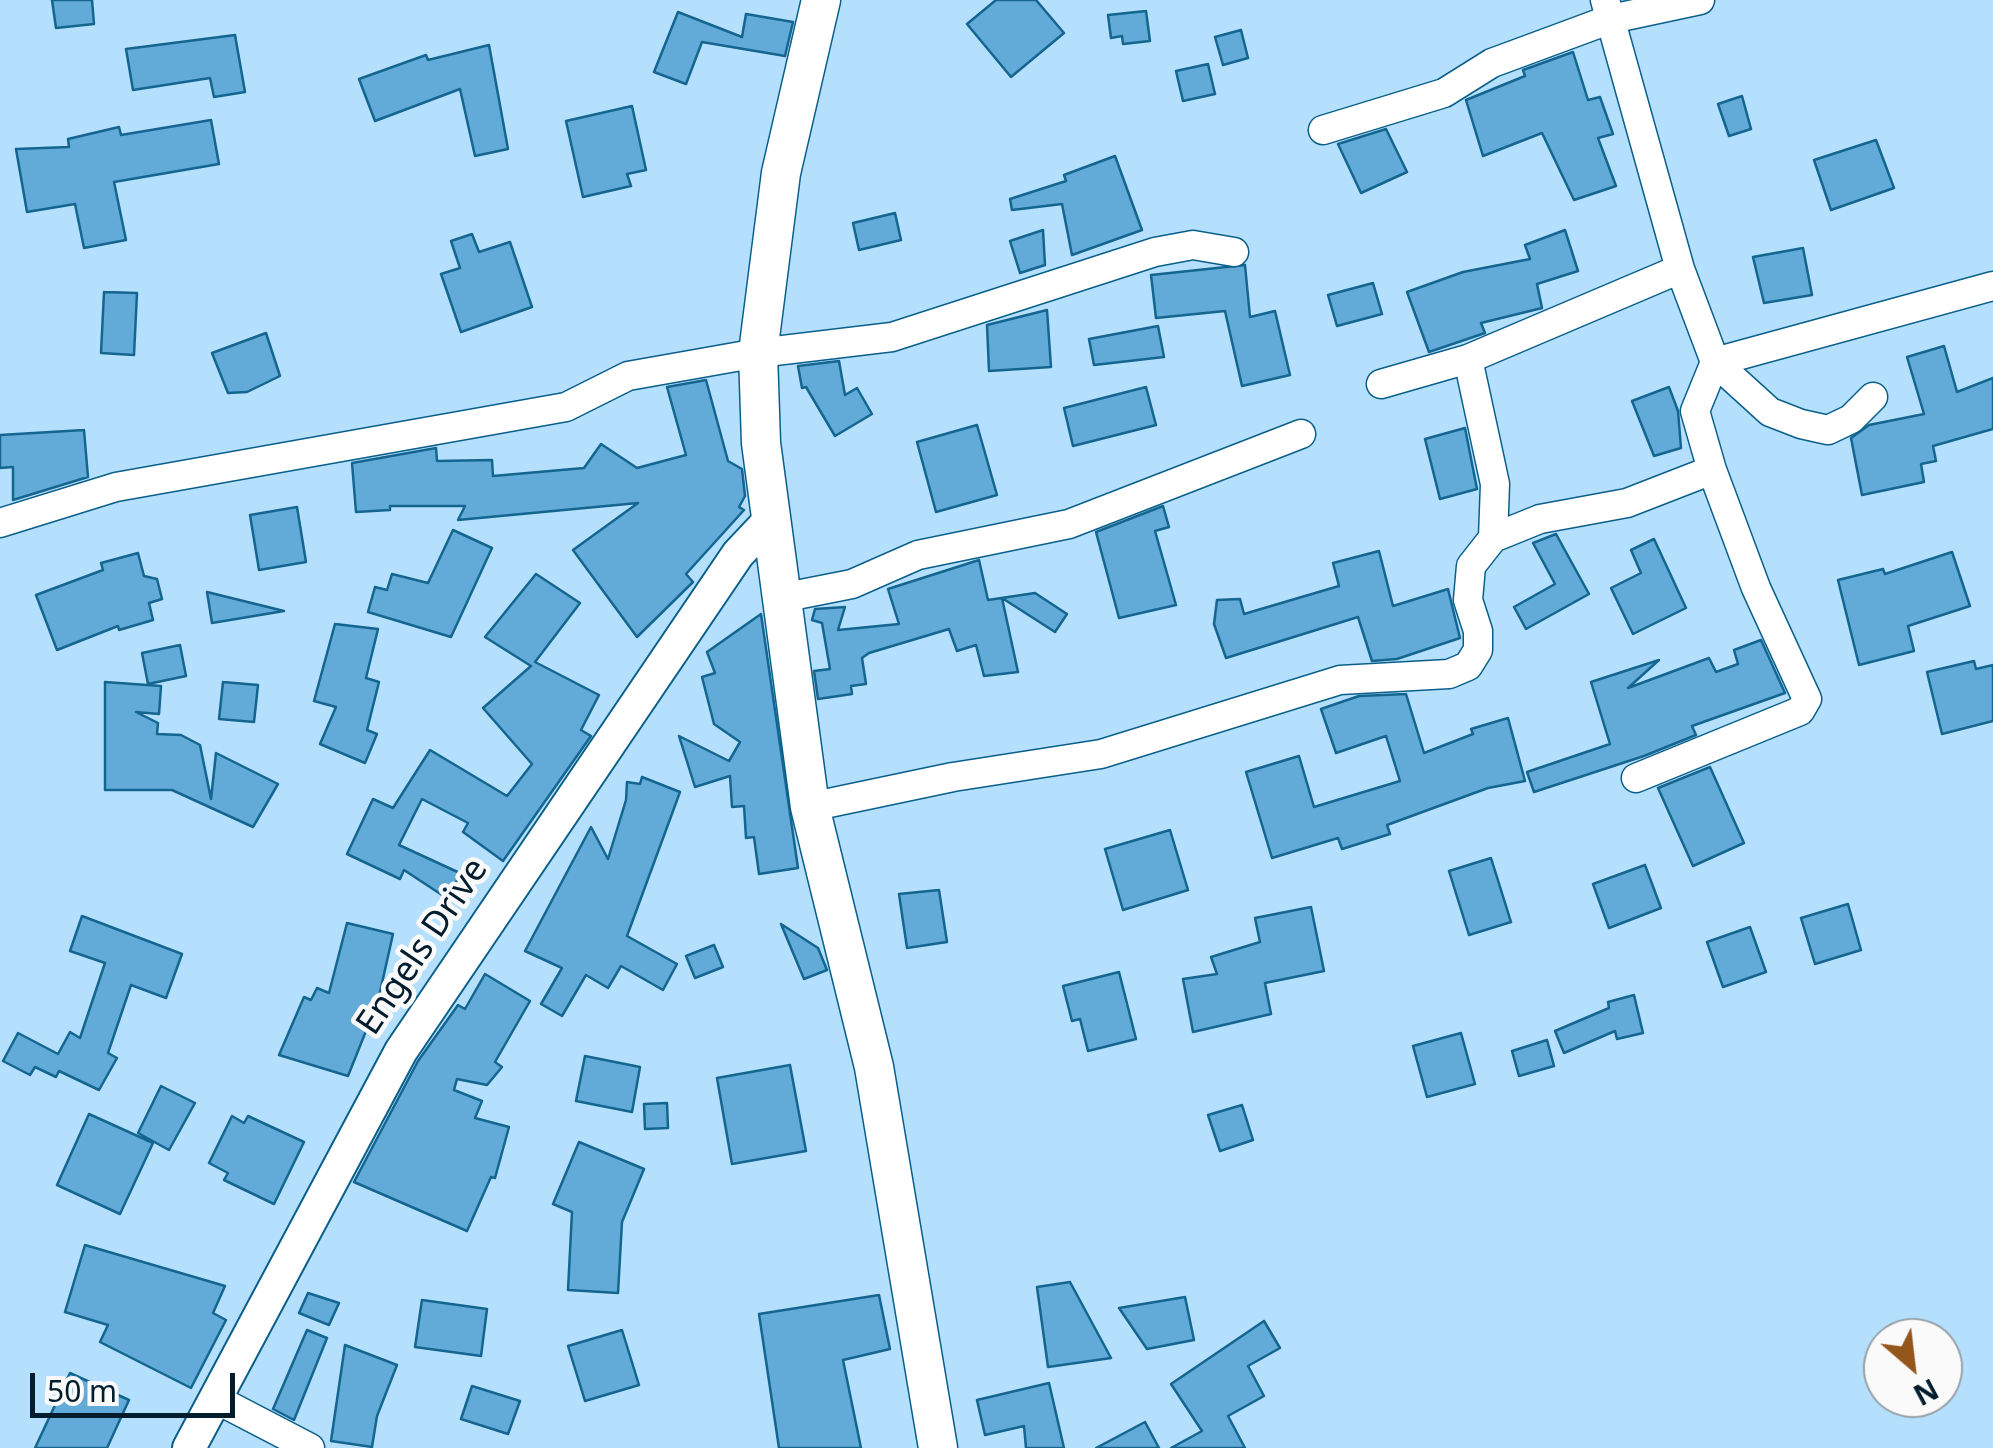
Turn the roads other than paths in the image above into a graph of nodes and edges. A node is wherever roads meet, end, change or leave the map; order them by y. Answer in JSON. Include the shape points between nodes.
{"nodes":[{"id":1,"x":820,"y":0,"type":"edge"},
{"id":2,"x":1700,"y":0,"type":"edge"},
{"id":3,"x":1608,"y":10,"type":"edge"},
{"id":4,"x":1323,"y":130,"type":"dead end"},
{"id":5,"x":1234,"y":252,"type":"dead end"},
{"id":6,"x":1680,"y":269,"type":"junction"},
{"id":7,"x":1993,"y":286,"type":"edge"},
{"id":8,"x":758,"y":353,"type":"junction"},
{"id":9,"x":1468,"y":360,"type":"junction"},
{"id":10,"x":1715,"y":362,"type":"junction"},
{"id":11,"x":1380,"y":384,"type":"dead end"},
{"id":12,"x":1873,"y":397,"type":"dead end"},
{"id":13,"x":1301,"y":434,"type":"dead end"},
{"id":14,"x":1712,"y":470,"type":"junction"},
{"id":15,"x":771,"y":519,"type":"junction"},
{"id":16,"x":0,"y":523,"type":"edge"},
{"id":17,"x":1493,"y":538,"type":"junction"},
{"id":18,"x":781,"y":598,"type":"junction"},
{"id":19,"x":1636,"y":778,"type":"dead end"},
{"id":20,"x":810,"y":807,"type":"junction"},
{"id":21,"x":214,"y":1398,"type":"junction"},
{"id":22,"x":188,"y":1448,"type":"edge"},
{"id":23,"x":310,"y":1448,"type":"edge"},
{"id":24,"x":938,"y":1448,"type":"edge"}],
"edges":[{"from":1,"to":8,"type":"main road","via":[[781,173]]},
{"from":2,"to":3,"type":"street"},
{"from":3,"to":4,"type":"street","via":[[1444,93]]},
{"from":3,"to":6,"type":"street"},
{"from":5,"to":8,"type":"street","via":[[1193,244],[892,337]]},
{"from":6,"to":9,"type":"street"},
{"from":6,"to":10,"type":"street"},
{"from":7,"to":10,"type":"street"},
{"from":8,"to":15,"type":"main road"},
{"from":8,"to":16,"type":"street","via":[[628,376],[566,406],[116,488]]},
{"from":9,"to":11,"type":"street"},
{"from":9,"to":17,"type":"street","via":[[1495,484]]},
{"from":10,"to":12,"type":"street","via":[[1758,404],[1828,430]]},
{"from":10,"to":14,"type":"street","via":[[1696,411]]},
{"from":13,"to":18,"type":"street","via":[[1070,524],[918,555],[852,584]]},
{"from":14,"to":17,"type":"street","via":[[1628,504],[1540,519]]},
{"from":14,"to":19,"type":"street","via":[[1806,698],[1800,711]]},
{"from":15,"to":18,"type":"main road"},
{"from":15,"to":21,"type":"street","name":"Engels Drive","via":[[738,554],[400,1051]]},
{"from":17,"to":20,"type":"street","via":[[1471,566],[1468,600],[1478,650],[1468,666],[1449,674],[1340,680],[1101,754]]},
{"from":18,"to":20,"type":"main road"},
{"from":20,"to":24,"type":"main road","via":[[874,1066]]},
{"from":21,"to":22,"type":"street","name":"Engels Drive"},
{"from":21,"to":23,"type":"street"}]}
